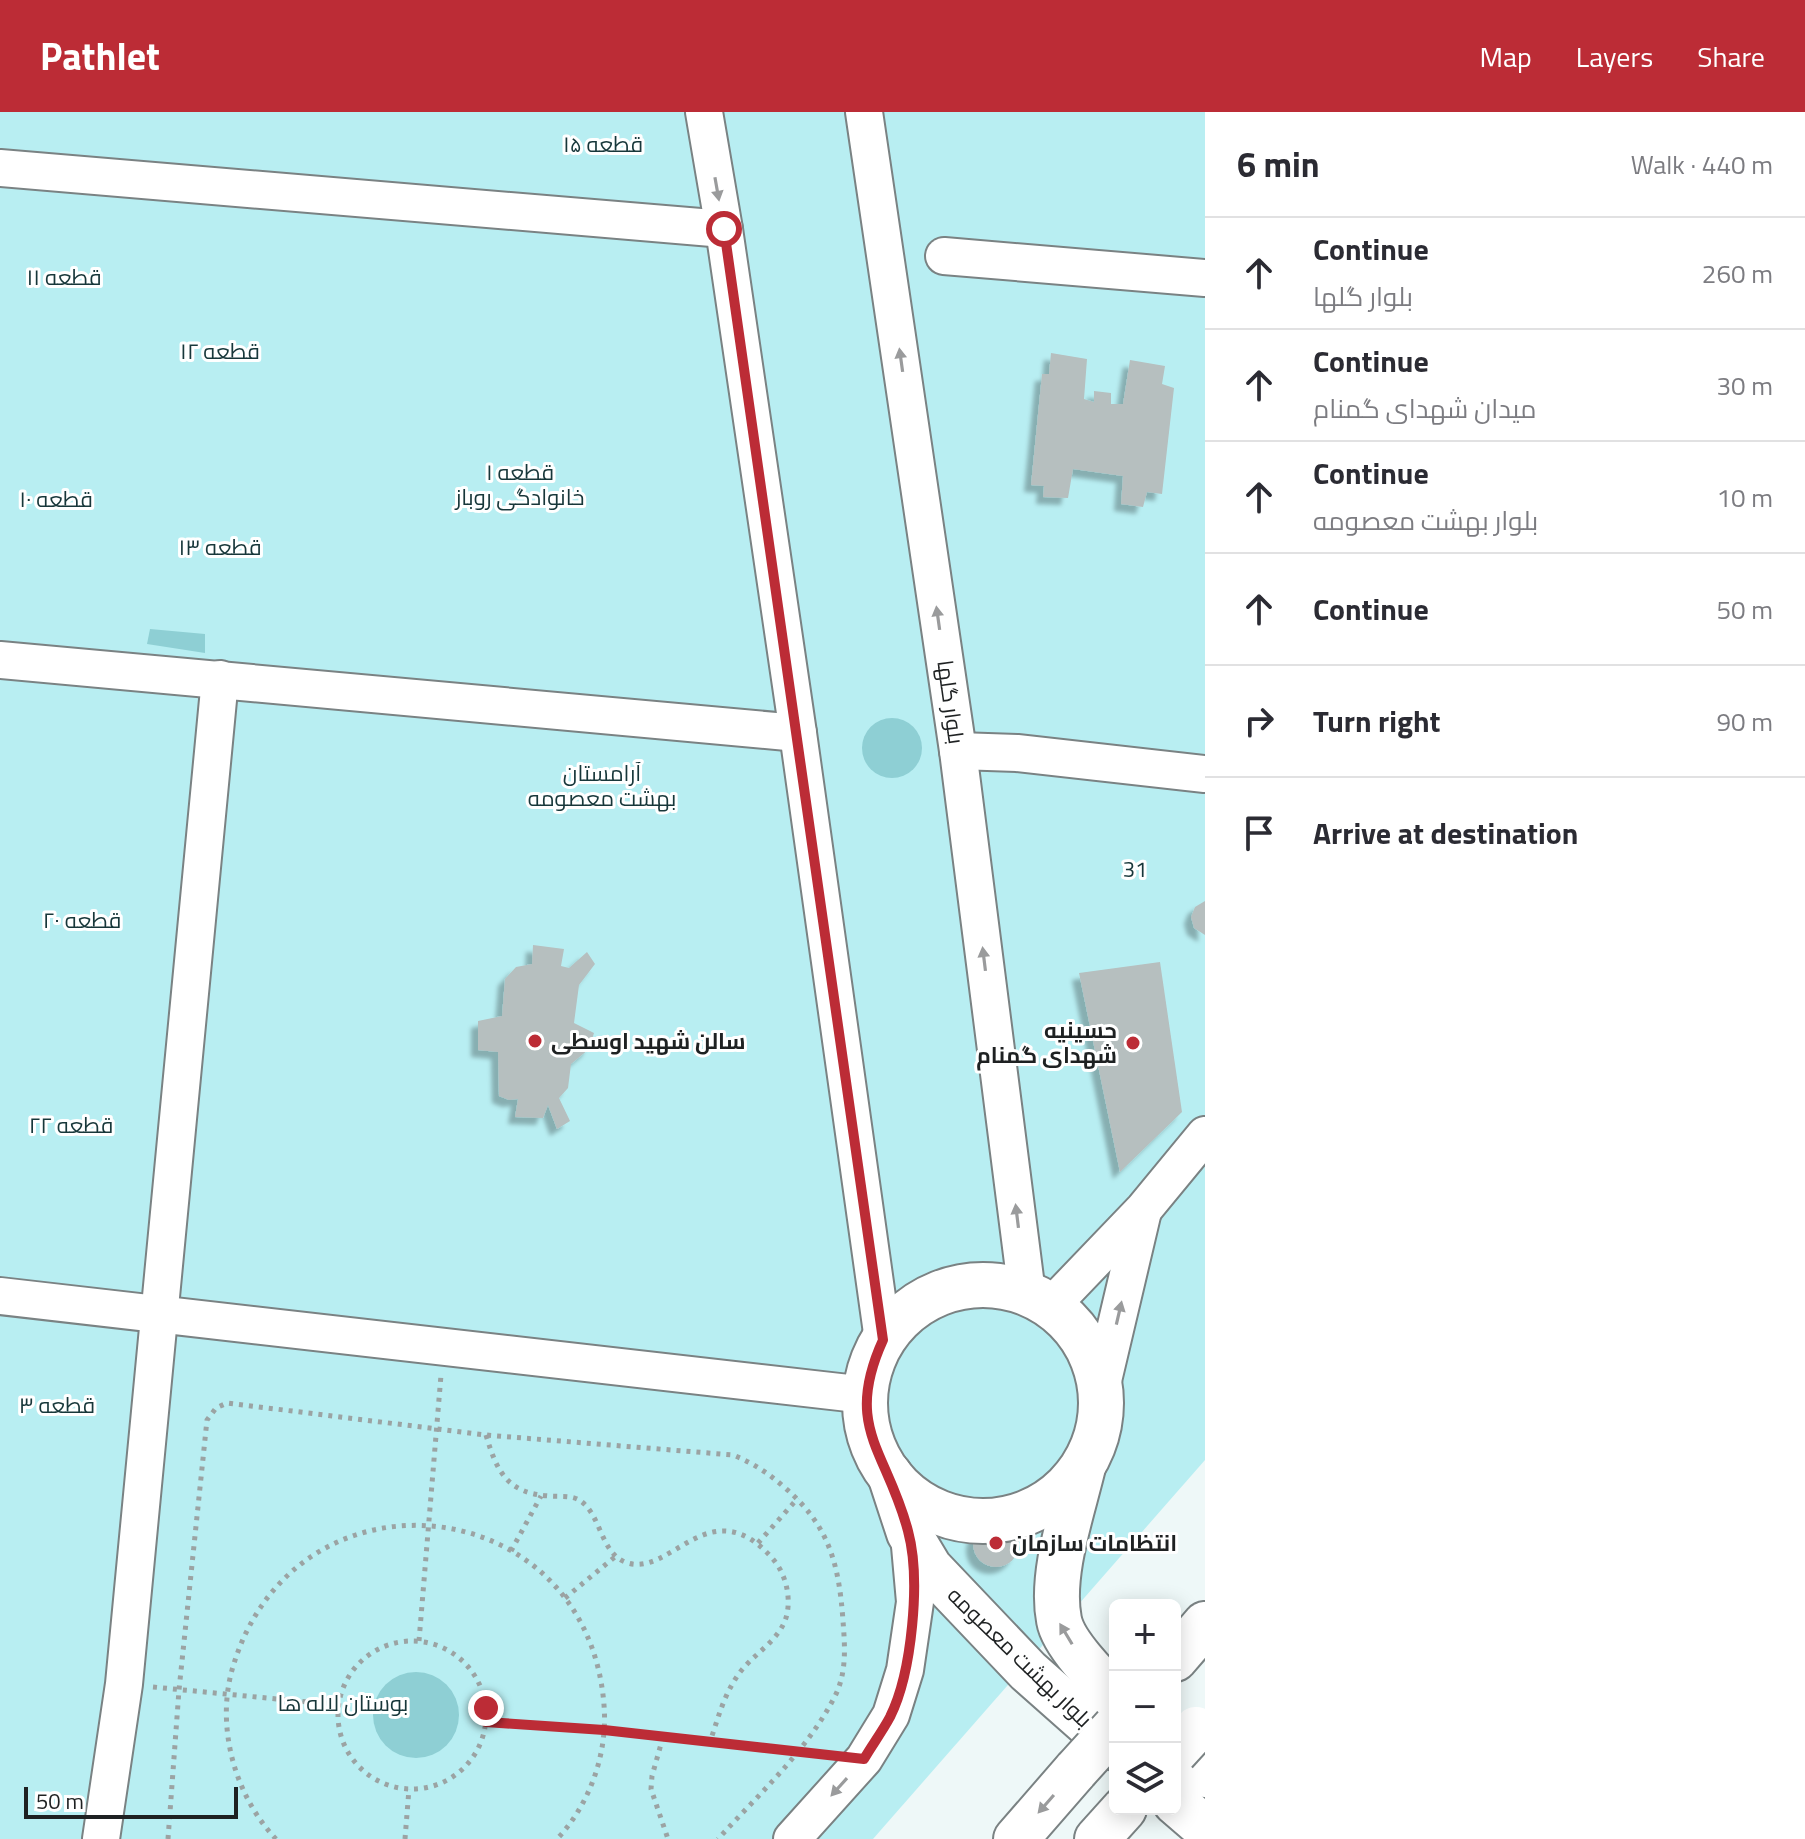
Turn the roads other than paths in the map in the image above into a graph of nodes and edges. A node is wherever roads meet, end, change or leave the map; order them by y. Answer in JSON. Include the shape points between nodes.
{"nodes":[{"id":1,"x":704,"y":112,"type":"edge"},
{"id":2,"x":864,"y":112,"type":"edge"},
{"id":3,"x":0,"y":168,"type":"edge"},
{"id":4,"x":724,"y":229,"type":"junction"},
{"id":5,"x":944,"y":256,"type":"dead end"},
{"id":6,"x":1205,"y":278,"type":"edge"},
{"id":7,"x":0,"y":660,"type":"edge"},
{"id":8,"x":220,"y":679,"type":"junction"},
{"id":9,"x":798,"y":733,"type":"junction"},
{"id":10,"x":958,"y":751,"type":"junction"},
{"id":11,"x":1205,"y":774,"type":"edge"},
{"id":12,"x":1205,"y":1135,"type":"edge"},
{"id":13,"x":1144,"y":1209,"type":"junction"},
{"id":14,"x":0,"y":1296,"type":"edge"},
{"id":15,"x":1039,"y":1300,"type":"junction"},
{"id":16,"x":159,"y":1313,"type":"junction"},
{"id":17,"x":883,"y":1340,"type":"junction"},
{"id":18,"x":1101,"y":1389,"type":"junction"},
{"id":19,"x":866,"y":1395,"type":"junction"},
{"id":20,"x":1084,"y":1467,"type":"junction"},
{"id":21,"x":890,"y":1475,"type":"junction"},
{"id":22,"x":909,"y":1533,"type":"junction"},
{"id":23,"x":1205,"y":1624,"type":"edge"},
{"id":24,"x":1181,"y":1652,"type":"edge"},
{"id":25,"x":1109,"y":1688,"type":"edge"},
{"id":26,"x":1109,"y":1734,"type":"edge"},
{"id":27,"x":1188,"y":1737,"type":"edge"},
{"id":28,"x":1109,"y":1743,"type":"edge"},
{"id":29,"x":1205,"y":1775,"type":"edge"},
{"id":30,"x":1181,"y":1807,"type":"edge"},
{"id":31,"x":1205,"y":1828,"type":"edge"},
{"id":32,"x":101,"y":1839,"type":"edge"},
{"id":33,"x":792,"y":1839,"type":"edge"},
{"id":34,"x":1016,"y":1839,"type":"edge"}],
"edges":[{"from":1,"to":4,"type":"lane","one_way":true},
{"from":10,"to":2,"type":"lane","name":"بلوار گلها","one_way":true},
{"from":3,"to":4,"type":"lane"},
{"from":4,"to":9,"type":"lane"},
{"from":5,"to":6,"type":"lane"},
{"from":7,"to":8,"type":"lane"},
{"from":8,"to":9,"type":"lane"},
{"from":8,"to":16,"type":"lane"},
{"from":9,"to":17,"type":"lane"},
{"from":10,"to":11,"type":"lane"},
{"from":15,"to":10,"type":"lane","name":"بلوار گلها","one_way":true},
{"from":12,"to":13,"type":"lane"},
{"from":13,"to":15,"type":"lane"},
{"from":18,"to":13,"type":"lane","one_way":true},
{"from":14,"to":16,"type":"lane"},
{"from":15,"to":17,"type":"main road","via":[[1001,1287],[947,1291],[922,1302]]},
{"from":15,"to":18,"type":"main road","via":[[1075,1329],[1092,1357]]},
{"from":16,"to":19,"type":"lane"},
{"from":16,"to":32,"type":"lane","via":[[124,1684]]},
{"from":17,"to":19,"type":"main road"},
{"from":18,"to":20,"type":"main road","via":[[1099,1430]]},
{"from":19,"to":21,"type":"main road","via":[[875,1451]]},
{"from":20,"to":21,"type":"main road","via":[[1063,1492],[1036,1510],[1005,1520],[973,1522],[942,1514],[913,1498]]},
{"from":25,"to":20,"type":"main road","name":"بلوار بهشت معصومه","one_way":true,"via":[[1088,1669],[1059,1623],[1058,1574]]},
{"from":21,"to":22,"type":"main road","name":"بلوار بهشت معصومه"},
{"from":22,"to":28,"type":"main road","name":"بلوار بهشت معصومه","via":[[930,1568],[1028,1671]]},
{"from":22,"to":33,"type":"lane","one_way":true,"via":[[915,1602],[905,1670],[891,1715],[864,1759]]},
{"from":23,"to":24,"type":"main road"},
{"from":26,"to":34,"type":"main road","one_way":true,"bridge":true},
{"from":27,"to":29,"type":"main road"},
{"from":30,"to":31,"type":"main road"}]}
